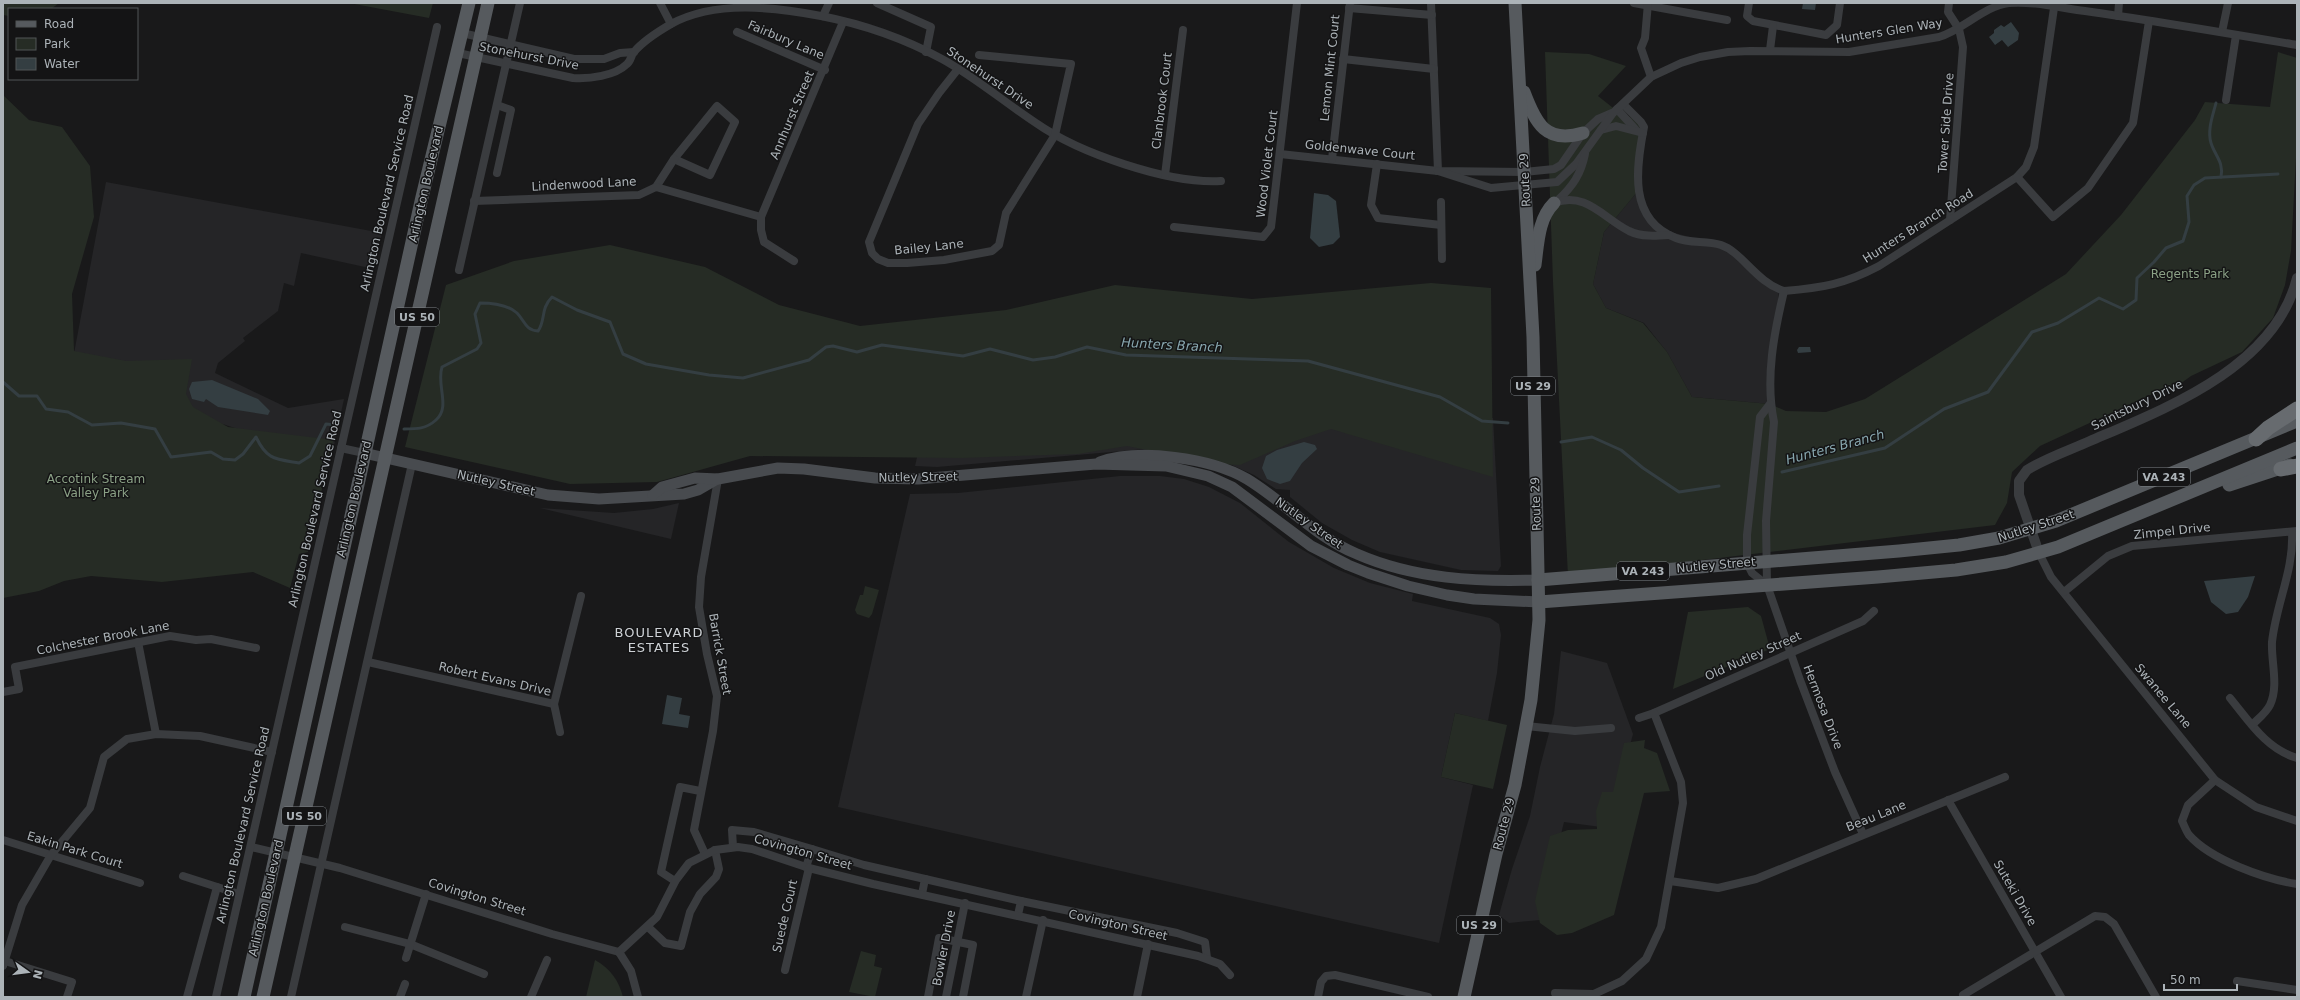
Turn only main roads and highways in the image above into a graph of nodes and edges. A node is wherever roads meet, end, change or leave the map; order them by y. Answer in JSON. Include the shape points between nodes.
{"nodes":[{"id":1,"x":469,"y":3,"type":"edge"},
{"id":2,"x":488,"y":3,"type":"edge"},
{"id":3,"x":1515,"y":3,"type":"edge"},
{"id":4,"x":1519,"y":80,"type":"junction"},
{"id":5,"x":1583,"y":133,"type":"road end"},
{"id":6,"x":1554,"y":203,"type":"road end"},
{"id":7,"x":1531,"y":300,"type":"junction"},
{"id":8,"x":2297,"y":409,"type":"edge"},
{"id":9,"x":2297,"y":421,"type":"edge"},
{"id":10,"x":2256,"y":439,"type":"junction"},
{"id":11,"x":2297,"y":448,"type":"edge"},
{"id":12,"x":364,"y":453,"type":"junction"},
{"id":13,"x":385,"y":457,"type":"junction"},
{"id":14,"x":2297,"y":462,"type":"edge"},
{"id":15,"x":1096,"y":464,"type":"junction"},
{"id":16,"x":2297,"y":466,"type":"edge"},
{"id":17,"x":2281,"y":469,"type":"junction"},
{"id":18,"x":2149,"y":510,"type":"junction"},
{"id":19,"x":1538,"y":580,"type":"junction"},
{"id":20,"x":1539,"y":602,"type":"junction"},
{"id":21,"x":244,"y":997,"type":"edge"},
{"id":22,"x":263,"y":997,"type":"edge"},
{"id":23,"x":1464,"y":997,"type":"edge"}],
"edges":[{"from":1,"to":12,"type":"main road","name":"Arlington Boulevard","number":"US 50"},
{"from":2,"to":13,"type":"main road","name":"Arlington Boulevard","number":"US 50"},
{"from":3,"to":4,"type":"main road","name":"Route 29","number":"US 29"},
{"from":4,"to":5,"type":"main road","via":[[1530,109],[1545,130],[1561,137]]},
{"from":4,"to":7,"type":"main road","name":"Route 29","number":"US 29"},
{"from":6,"to":7,"type":"main road","via":[[1542,221]]},
{"from":7,"to":19,"type":"main road","name":"Route 29","number":"US 29"},
{"from":8,"to":10,"type":"highway"},
{"from":9,"to":10,"type":"main road","name":"Nutley Street","number":"VA 243"},
{"from":10,"to":19,"type":"main road","name":"Nutley Street","number":"VA 243","via":[[2056,521],[1999,538],[1959,545]]},
{"from":11,"to":18,"type":"main road","name":"Nutley Street","number":"VA 243"},
{"from":12,"to":13,"type":"main road","name":"Nutley Street"},
{"from":12,"to":21,"type":"main road","name":"Arlington Boulevard","number":"US 50"},
{"from":13,"to":15,"type":"main road","name":"Nutley Street","via":[[555,496],[598,499],[684,494],[718,479],[778,468],[875,478],[918,479]]},
{"from":13,"to":22,"type":"main road","name":"Arlington Boulevard","number":"US 50"},
{"from":14,"to":17,"type":"main road","name":"Nutley Street","number":"VA 243"},
{"from":15,"to":19,"type":"main road","name":"Nutley Street","via":[[1122,455],[1165,456],[1194,461],[1246,478],[1326,538],[1370,560],[1455,578]]},
{"from":15,"to":20,"type":"main road","name":"Nutley Street","via":[[1166,466],[1214,478],[1246,495],[1291,532],[1318,550],[1348,565],[1408,586],[1474,599]]},
{"from":16,"to":17,"type":"highway"},
{"from":17,"to":18,"type":"main road","name":"Nutley Street","number":"VA 243"},
{"from":18,"to":20,"type":"main road","name":"Nutley Street","number":"VA 243","via":[[2039,553],[2006,562],[1956,570]]},
{"from":19,"to":20,"type":"main road","name":"Route 29","number":"US 29"},
{"from":20,"to":23,"type":"main road","name":"Route 29","number":"US 29","via":[[1531,700],[1514,785]]}]}
